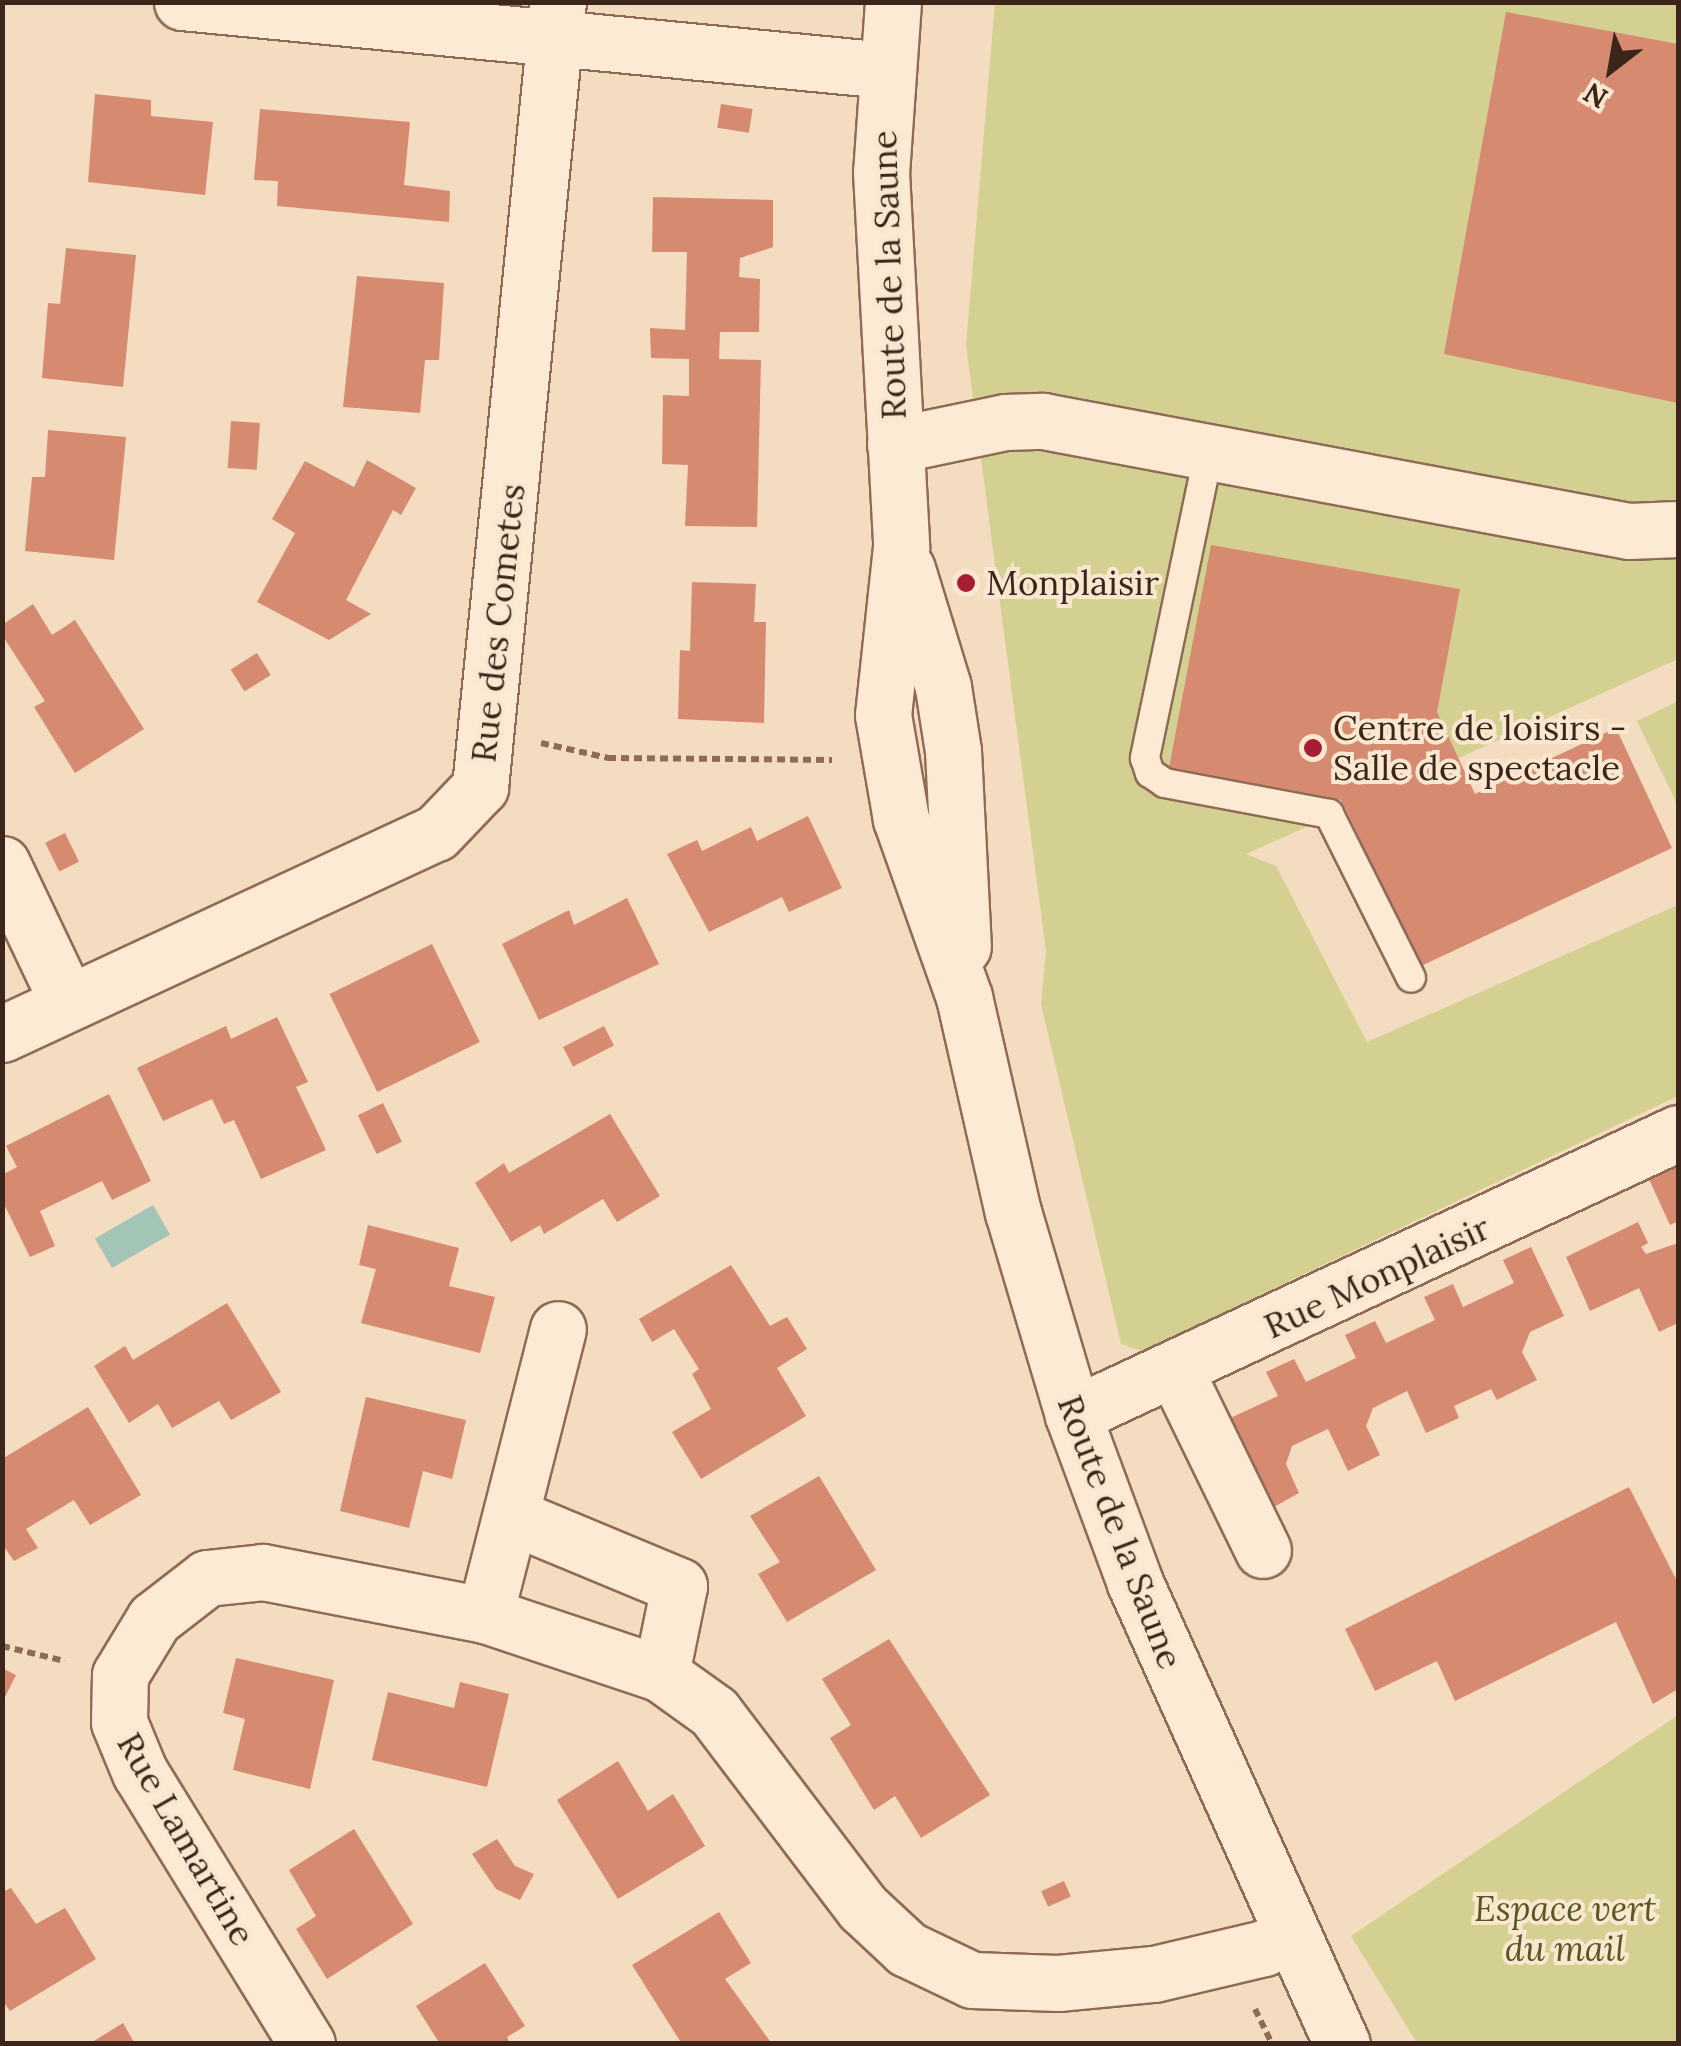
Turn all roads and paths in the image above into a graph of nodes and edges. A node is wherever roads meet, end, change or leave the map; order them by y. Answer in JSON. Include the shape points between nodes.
{"nodes":[{"id":1,"x":182,"y":2,"type":"edge"},
{"id":2,"x":893,"y":2,"type":"edge"},
{"id":3,"x":557,"y":21,"type":"edge"},
{"id":4,"x":885,"y":70,"type":"junction"},
{"id":5,"x":895,"y":445,"type":"junction"},
{"id":6,"x":1208,"y":452,"type":"junction"},
{"id":7,"x":1678,"y":530,"type":"edge"},
{"id":8,"x":490,"y":731,"type":"junction"},
{"id":9,"x":843,"y":760,"type":"dead end"},
{"id":10,"x":2,"y":864,"type":"edge"},
{"id":11,"x":1411,"y":978,"type":"dead end"},
{"id":12,"x":67,"y":1001,"type":"junction"},
{"id":13,"x":2,"y":1034,"type":"edge"},
{"id":14,"x":1678,"y":1133,"type":"edge"},
{"id":15,"x":558,"y":1330,"type":"dead end"},
{"id":16,"x":1176,"y":1372,"type":"junction"},
{"id":17,"x":1073,"y":1416,"type":"junction"},
{"id":18,"x":511,"y":1516,"type":"junction"},
{"id":19,"x":1263,"y":1550,"type":"dead end"},
{"id":20,"x":485,"y":1614,"type":"junction"},
{"id":21,"x":661,"y":1674,"type":"junction"},
{"id":22,"x":1290,"y":1935,"type":"junction"},
{"id":23,"x":307,"y":2044,"type":"edge"},
{"id":24,"x":1342,"y":2044,"type":"edge"}],
"edges":[{"from":1,"to":3,"type":"street"},
{"from":2,"to":4,"type":"street","name":"Route de la Saune"},
{"from":3,"to":4,"type":"street"},
{"from":3,"to":8,"type":"street","name":"Rue des Cometes"},
{"from":4,"to":5,"type":"street","name":"Route de la Saune","via":[[882,228]]},
{"from":5,"to":6,"type":"street","via":[[1005,422],[1043,421]]},
{"from":5,"to":17,"type":"street","name":"Route de la Saune","via":[[901,547],[944,687],[953,750],[961,814],[964,997],[1013,1212]]},
{"from":6,"to":7,"type":"street","via":[[1629,531]]},
{"from":6,"to":11,"type":"lane","via":[[1145,758],[1150,773],[1166,783],[1329,814]]},
{"from":8,"to":9,"type":"path","via":[[608,758]]},
{"from":8,"to":12,"type":"street","name":"Rue des Cometes","via":[[480,786],[436,833]]},
{"from":10,"to":12,"type":"street"},
{"from":12,"to":13,"type":"street","name":"Rue des Cometes"},
{"from":14,"to":16,"type":"street","name":"Rue Monplaisir"},
{"from":15,"to":18,"type":"street"},
{"from":16,"to":17,"type":"street","name":"Rue Monplaisir"},
{"from":16,"to":19,"type":"street"},
{"from":17,"to":22,"type":"street","name":"Route de la Saune","via":[[1135,1583]]},
{"from":18,"to":20,"type":"street"},
{"from":18,"to":21,"type":"street","via":[[679,1586]]},
{"from":20,"to":21,"type":"street","name":"Rue Lamartine"},
{"from":20,"to":23,"type":"street","name":"Rue Lamartine","via":[[263,1572],[207,1578],[154,1618],[120,1675],[119,1722],[140,1773]]},
{"from":21,"to":22,"type":"street","name":"Rue Lamartine","via":[[714,1712],[863,1908],[906,1949],[972,1980],[1058,1983],[1154,1974],[1264,1948]]},
{"from":22,"to":24,"type":"street","name":"Route de la Saune"}]}
